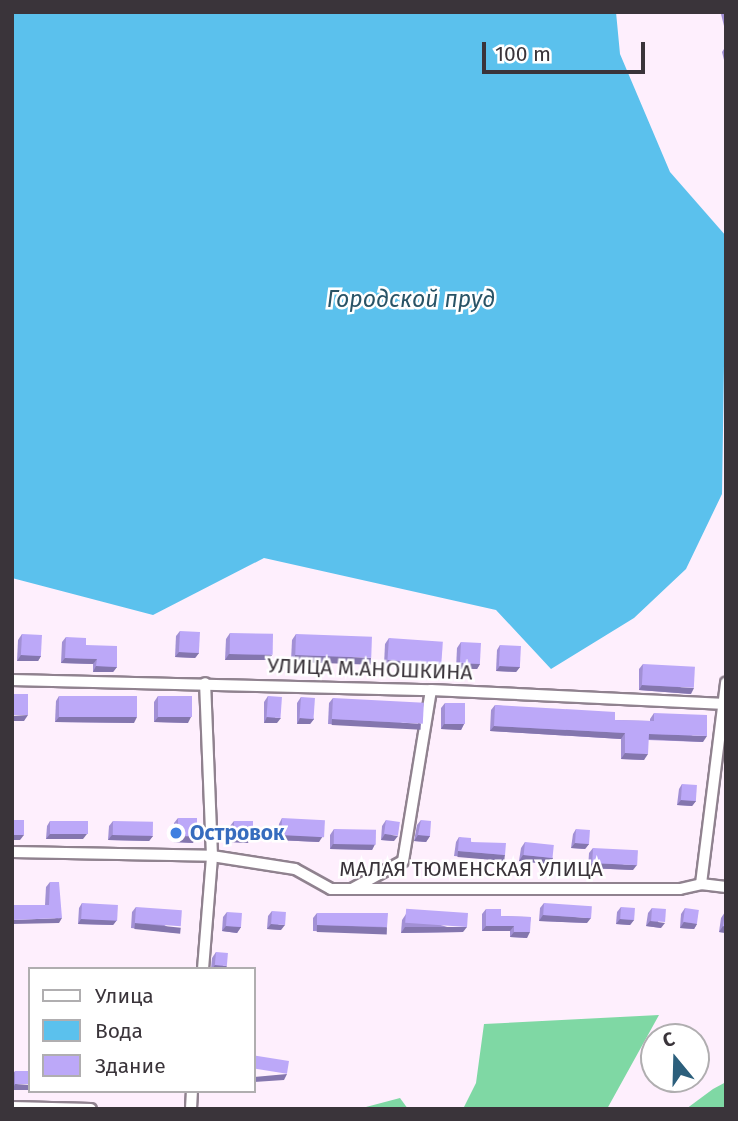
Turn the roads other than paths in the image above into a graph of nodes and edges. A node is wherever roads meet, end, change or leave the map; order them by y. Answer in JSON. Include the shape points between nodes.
{"nodes":[{"id":1,"x":12,"y":680,"type":"edge"},
{"id":2,"x":205,"y":683,"type":"junction"},
{"id":3,"x":726,"y":683,"type":"edge"},
{"id":4,"x":431,"y":690,"type":"junction"},
{"id":5,"x":724,"y":704,"type":"edge"},
{"id":6,"x":12,"y":852,"type":"edge"},
{"id":7,"x":212,"y":856,"type":"junction"},
{"id":8,"x":701,"y":884,"type":"junction"},
{"id":9,"x":726,"y":887,"type":"edge"},
{"id":10,"x":351,"y":889,"type":"junction"},
{"id":11,"x":203,"y":967,"type":"edge"},
{"id":12,"x":12,"y":1107,"type":"edge"},
{"id":13,"x":91,"y":1109,"type":"edge"}],
"edges":[{"from":1,"to":2,"type":"street","name":"УЛИЦА М.АНОШКИНА"},
{"from":2,"to":4,"type":"street","name":"УЛИЦА М.АНОШКИНА"},
{"from":2,"to":7,"type":"street"},
{"from":3,"to":5,"type":"street"},
{"from":4,"to":5,"type":"street","name":"УЛИЦА М.АНОШКИНА"},
{"from":4,"to":10,"type":"street","via":[[403,861]]},
{"from":5,"to":8,"type":"street"},
{"from":6,"to":7,"type":"street","name":"МАЛАЯ ТЮМЕНСКАЯ УЛИЦА"},
{"from":7,"to":10,"type":"street","name":"МАЛАЯ ТЮМЕНСКАЯ УЛИЦА","via":[[295,869],[331,889]]},
{"from":7,"to":11,"type":"street"},
{"from":8,"to":9,"type":"street","name":"МАЛАЯ ТЮМЕНСКАЯ УЛИЦА"},
{"from":8,"to":10,"type":"street","name":"МАЛАЯ ТЮМЕНСКАЯ УЛИЦА","via":[[680,889]]},
{"from":12,"to":13,"type":"street"}]}
